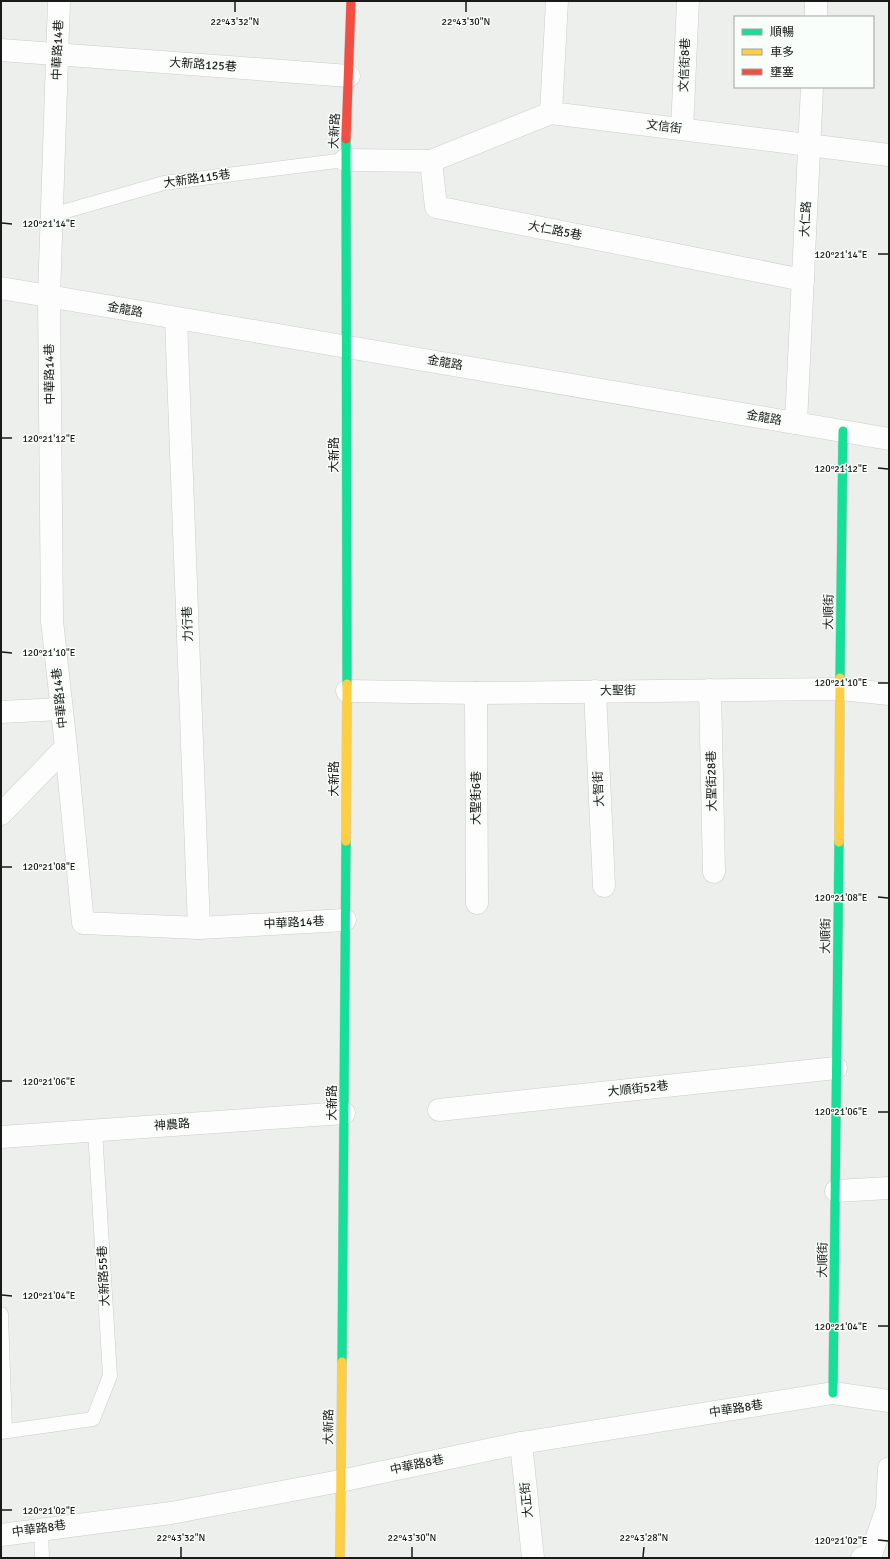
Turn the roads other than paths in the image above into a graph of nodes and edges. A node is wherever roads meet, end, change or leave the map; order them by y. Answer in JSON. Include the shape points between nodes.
{"nodes":[{"id":1,"x":59,"y":1,"type":"edge"},
{"id":2,"x":351,"y":1,"type":"edge"},
{"id":3,"x":557,"y":1,"type":"edge"},
{"id":4,"x":688,"y":1,"type":"edge"},
{"id":5,"x":816,"y":1,"type":"edge"},
{"id":6,"x":816,"y":16,"type":"edge"},
{"id":7,"x":1,"y":50,"type":"edge"},
{"id":8,"x":58,"y":55,"type":"junction"},
{"id":9,"x":349,"y":76,"type":"junction"},
{"id":10,"x":812,"y":88,"type":"edge"},
{"id":11,"x":551,"y":113,"type":"junction"},
{"id":12,"x":682,"y":129,"type":"junction"},
{"id":13,"x":810,"y":145,"type":"junction"},
{"id":14,"x":889,"y":155,"type":"edge"},
{"id":15,"x":345,"y":160,"type":"junction"},
{"id":16,"x":430,"y":161,"type":"junction"},
{"id":17,"x":52,"y":216,"type":"junction"},
{"id":18,"x":803,"y":280,"type":"junction"},
{"id":19,"x":1,"y":288,"type":"edge"},
{"id":20,"x":49,"y":296,"type":"junction"},
{"id":21,"x":176,"y":319,"type":"junction"},
{"id":22,"x":346,"y":346,"type":"junction"},
{"id":23,"x":796,"y":423,"type":"junction"},
{"id":24,"x":843,"y":431,"type":"junction"},
{"id":25,"x":889,"y":439,"type":"edge"},
{"id":26,"x":841,"y":689,"type":"junction"},
{"id":27,"x":710,"y":690,"type":"junction"},
{"id":28,"x":347,"y":691,"type":"junction"},
{"id":29,"x":595,"y":691,"type":"junction"},
{"id":30,"x":476,"y":693,"type":"junction"},
{"id":31,"x":889,"y":694,"type":"edge"},
{"id":32,"x":62,"y":709,"type":"junction"},
{"id":33,"x":1,"y":712,"type":"edge"},
{"id":34,"x":66,"y":747,"type":"junction"},
{"id":35,"x":1,"y":814,"type":"edge"},
{"id":36,"x":714,"y":872,"type":"dead end"},
{"id":37,"x":604,"y":886,"type":"dead end"},
{"id":38,"x":477,"y":903,"type":"dead end"},
{"id":39,"x":345,"y":920,"type":"junction"},
{"id":40,"x":199,"y":928,"type":"junction"},
{"id":41,"x":836,"y":1068,"type":"junction"},
{"id":42,"x":439,"y":1110,"type":"dead end"},
{"id":43,"x":344,"y":1113,"type":"junction"},
{"id":44,"x":95,"y":1131,"type":"junction"},
{"id":45,"x":1,"y":1137,"type":"edge"},
{"id":46,"x":889,"y":1188,"type":"edge"},
{"id":47,"x":836,"y":1191,"type":"junction"},
{"id":48,"x":1,"y":1314,"type":"edge"},
{"id":49,"x":834,"y":1393,"type":"junction"},
{"id":50,"x":889,"y":1401,"type":"edge"},
{"id":51,"x":3,"y":1432,"type":"edge"},
{"id":52,"x":521,"y":1443,"type":"junction"},
{"id":53,"x":889,"y":1468,"type":"edge"},
{"id":54,"x":340,"y":1481,"type":"junction"},
{"id":55,"x":888,"y":1508,"type":"edge"},
{"id":56,"x":41,"y":1529,"type":"junction"},
{"id":57,"x":1,"y":1535,"type":"edge"},
{"id":58,"x":42,"y":1558,"type":"edge"},
{"id":59,"x":340,"y":1558,"type":"edge"},
{"id":60,"x":532,"y":1558,"type":"edge"},
{"id":61,"x":862,"y":1558,"type":"edge"}],
"edges":[{"from":1,"to":8,"type":"street","name":"中華路14巷"},
{"from":2,"to":9,"type":"street","name":"大新路"},
{"from":3,"to":11,"type":"street"},
{"from":4,"to":12,"type":"street","name":"文信街8巷"},
{"from":5,"to":6,"type":"street"},
{"from":7,"to":8,"type":"street","name":"大新路125巷"},
{"from":8,"to":9,"type":"street","name":"大新路125巷"},
{"from":8,"to":17,"type":"street","name":"中華路14巷"},
{"from":9,"to":15,"type":"street","name":"大新路"},
{"from":10,"to":13,"type":"street","name":"大仁路"},
{"from":11,"to":12,"type":"street","name":"文信街"},
{"from":11,"to":16,"type":"street"},
{"from":12,"to":13,"type":"street","name":"文信街"},
{"from":13,"to":14,"type":"street","name":"文信街"},
{"from":13,"to":18,"type":"street","name":"大仁路"},
{"from":15,"to":16,"type":"street"},
{"from":15,"to":17,"type":"lane","name":"大新路115巷","via":[[164,183]]},
{"from":15,"to":22,"type":"street","name":"大新路"},
{"from":16,"to":18,"type":"street","name":"大仁路5巷","via":[[436,207]]},
{"from":17,"to":20,"type":"street","name":"中華路14巷"},
{"from":18,"to":23,"type":"street","name":"大仁路"},
{"from":19,"to":20,"type":"street","name":"金龍路"},
{"from":20,"to":21,"type":"street","name":"金龍路"},
{"from":20,"to":32,"type":"street","name":"中華路14巷","via":[[52,622]]},
{"from":21,"to":22,"type":"street","name":"金龍路"},
{"from":21,"to":40,"type":"street","name":"力行巷"},
{"from":22,"to":23,"type":"street","name":"金龍路"},
{"from":22,"to":28,"type":"street","name":"大新路"},
{"from":23,"to":24,"type":"street","name":"金龍路"},
{"from":24,"to":25,"type":"street","name":"金龍路"},
{"from":24,"to":26,"type":"street","name":"大順街"},
{"from":26,"to":27,"type":"street","name":"大聖街"},
{"from":26,"to":31,"type":"street","name":"大聖街"},
{"from":26,"to":41,"type":"street","name":"大順街"},
{"from":27,"to":29,"type":"street","name":"大聖街"},
{"from":27,"to":36,"type":"street","name":"大聖街28巷"},
{"from":28,"to":30,"type":"street","name":"大聖街"},
{"from":28,"to":39,"type":"street","name":"大新路"},
{"from":29,"to":30,"type":"street","name":"大聖街"},
{"from":29,"to":37,"type":"street","name":"大智街"},
{"from":30,"to":38,"type":"street","name":"大聖街6巷"},
{"from":32,"to":33,"type":"street"},
{"from":32,"to":34,"type":"street","name":"中華路14巷"},
{"from":34,"to":35,"type":"street"},
{"from":34,"to":40,"type":"street","name":"中華路14巷","via":[[83,923]]},
{"from":39,"to":40,"type":"street","name":"中華路14巷"},
{"from":39,"to":43,"type":"street","name":"大新路"},
{"from":41,"to":42,"type":"street","name":"大順街52巷"},
{"from":41,"to":47,"type":"street","name":"大順街"},
{"from":43,"to":44,"type":"street","name":"神農路"},
{"from":43,"to":54,"type":"street","name":"大新路"},
{"from":44,"to":45,"type":"street","name":"神農路"},
{"from":44,"to":51,"type":"lane","name":"大新路55巷","via":[[110,1376],[93,1419]]},
{"from":46,"to":47,"type":"street"},
{"from":47,"to":49,"type":"street","name":"大順街"},
{"from":48,"to":51,"type":"lane"},
{"from":49,"to":50,"type":"street","name":"中華路8巷"},
{"from":49,"to":52,"type":"street","name":"中華路8巷"},
{"from":52,"to":54,"type":"street","name":"中華路8巷"},
{"from":52,"to":60,"type":"street","name":"大正街"},
{"from":53,"to":55,"type":"street"},
{"from":54,"to":56,"type":"street","name":"中華路8巷","via":[[171,1512]]},
{"from":54,"to":59,"type":"street","name":"大新路"},
{"from":55,"to":61,"type":"street","via":[[871,1555]]},
{"from":56,"to":57,"type":"street","name":"中華路8巷"},
{"from":56,"to":58,"type":"lane"}]}
